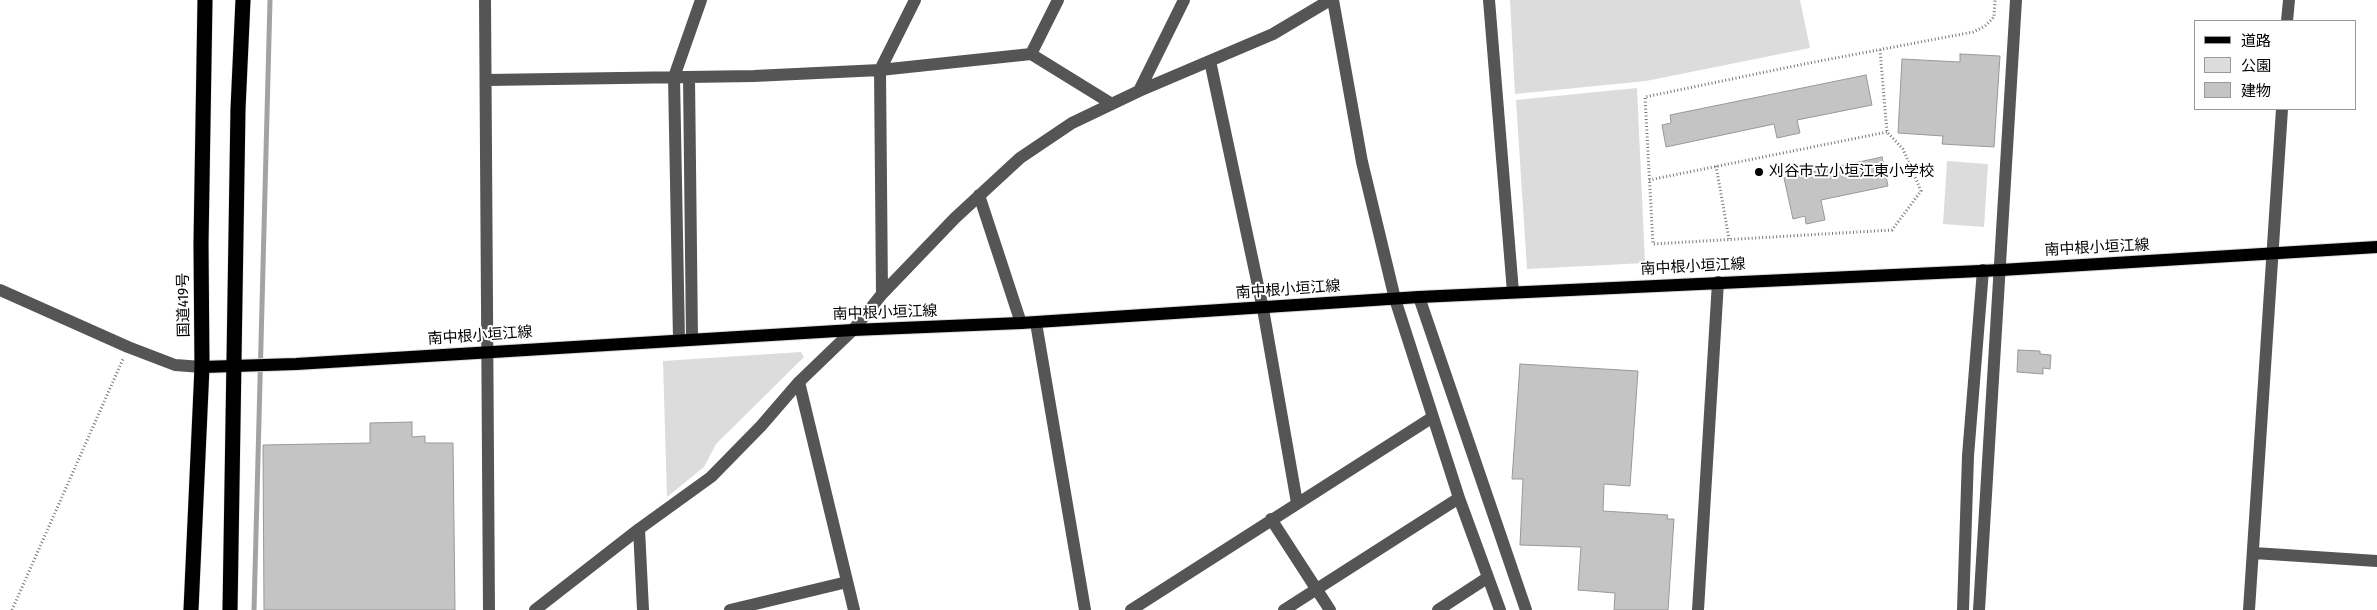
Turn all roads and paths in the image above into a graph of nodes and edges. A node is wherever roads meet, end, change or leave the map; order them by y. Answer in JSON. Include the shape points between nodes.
{"nodes":[{"id":1,"x":204,"y":0,"type":"edge"},
{"id":2,"x":243,"y":0,"type":"edge"},
{"id":3,"x":485,"y":0,"type":"edge"},
{"id":4,"x":701,"y":0,"type":"edge"},
{"id":5,"x":915,"y":0,"type":"edge"},
{"id":6,"x":1058,"y":0,"type":"edge"},
{"id":7,"x":1184,"y":0,"type":"edge"},
{"id":8,"x":1332,"y":0,"type":"edge"},
{"id":9,"x":1489,"y":0,"type":"edge"},
{"id":10,"x":1995,"y":0,"type":"edge"},
{"id":11,"x":2016,"y":0,"type":"edge"},
{"id":12,"x":2289,"y":0,"type":"edge"},
{"id":13,"x":2288,"y":20,"type":"edge"},
{"id":14,"x":1880,"y":50,"type":"junction"},
{"id":15,"x":1031,"y":54,"type":"junction"},
{"id":16,"x":1210,"y":62,"type":"junction"},
{"id":17,"x":880,"y":70,"type":"junction"},
{"id":18,"x":674,"y":77,"type":"junction"},
{"id":19,"x":690,"y":78,"type":"junction"},
{"id":20,"x":487,"y":80,"type":"junction"},
{"id":21,"x":1139,"y":91,"type":"junction"},
{"id":22,"x":1112,"y":104,"type":"junction"},
{"id":23,"x":2282,"y":110,"type":"edge"},
{"id":24,"x":1887,"y":132,"type":"junction"},
{"id":25,"x":1716,"y":166,"type":"junction"},
{"id":26,"x":1650,"y":180,"type":"junction"},
{"id":27,"x":979,"y":195,"type":"junction"},
{"id":28,"x":1729,"y":239,"type":"junction"},
{"id":29,"x":2377,"y":247,"type":"edge"},
{"id":30,"x":2274,"y":254,"type":"junction"},
{"id":31,"x":1983,"y":270,"type":"junction"},
{"id":32,"x":2000,"y":270,"type":"junction"},
{"id":33,"x":1718,"y":282,"type":"junction"},
{"id":34,"x":0,"y":290,"type":"edge"},
{"id":35,"x":1513,"y":292,"type":"junction"},
{"id":36,"x":882,"y":294,"type":"junction"},
{"id":37,"x":1418,"y":297,"type":"junction"},
{"id":38,"x":1395,"y":298,"type":"junction"},
{"id":39,"x":1263,"y":309,"type":"junction"},
{"id":40,"x":1036,"y":323,"type":"junction"},
{"id":41,"x":1021,"y":324,"type":"junction"},
{"id":42,"x":852,"y":330,"type":"junction"},
{"id":43,"x":692,"y":339,"type":"junction"},
{"id":44,"x":678,"y":340,"type":"junction"},
{"id":45,"x":128,"y":347,"type":"junction"},
{"id":46,"x":487,"y":351,"type":"junction"},
{"id":47,"x":235,"y":366,"type":"junction"},
{"id":48,"x":202,"y":367,"type":"junction"},
{"id":49,"x":798,"y":382,"type":"junction"},
{"id":50,"x":1433,"y":417,"type":"junction"},
{"id":51,"x":1459,"y":498,"type":"junction"},
{"id":52,"x":1297,"y":503,"type":"junction"},
{"id":53,"x":1271,"y":519,"type":"junction"},
{"id":54,"x":639,"y":529,"type":"junction"},
{"id":55,"x":2254,"y":553,"type":"junction"},
{"id":56,"x":2377,"y":561,"type":"edge"},
{"id":57,"x":1487,"y":578,"type":"junction"},
{"id":58,"x":847,"y":582,"type":"junction"},
{"id":59,"x":1317,"y":589,"type":"junction"},
{"id":60,"x":754,"y":607,"type":"edge"},
{"id":61,"x":12,"y":610,"type":"edge"},
{"id":62,"x":191,"y":610,"type":"edge"},
{"id":63,"x":230,"y":610,"type":"edge"},
{"id":64,"x":489,"y":610,"type":"edge"},
{"id":65,"x":534,"y":610,"type":"edge"},
{"id":66,"x":643,"y":610,"type":"edge"},
{"id":67,"x":730,"y":610,"type":"edge"},
{"id":68,"x":854,"y":610,"type":"edge"},
{"id":69,"x":1085,"y":610,"type":"edge"},
{"id":70,"x":1131,"y":610,"type":"edge"},
{"id":71,"x":1284,"y":610,"type":"edge"},
{"id":72,"x":1330,"y":610,"type":"edge"},
{"id":73,"x":1438,"y":610,"type":"edge"},
{"id":74,"x":1500,"y":610,"type":"edge"},
{"id":75,"x":1526,"y":610,"type":"edge"},
{"id":76,"x":1698,"y":610,"type":"edge"},
{"id":77,"x":1963,"y":610,"type":"edge"},
{"id":78,"x":1979,"y":610,"type":"edge"},
{"id":79,"x":2249,"y":610,"type":"edge"}],
"edges":[{"from":1,"to":48,"type":"highway","name":"国道419号"},
{"from":2,"to":47,"type":"highway","via":[[238,109]]},
{"from":3,"to":20,"type":"street"},
{"from":4,"to":18,"type":"street"},
{"from":5,"to":17,"type":"street"},
{"from":6,"to":15,"type":"street"},
{"from":7,"to":21,"type":"street"},
{"from":8,"to":16,"type":"street","via":[[1273,34]]},
{"from":8,"to":38,"type":"street","via":[[1362,162]]},
{"from":9,"to":35,"type":"street"},
{"from":10,"to":14,"type":"path","via":[[1994,17],[1973,32]]},
{"from":11,"to":32,"type":"street"},
{"from":12,"to":13,"type":"street"},
{"from":14,"to":24,"type":"path"},
{"from":14,"to":26,"type":"path","via":[[1645,97]]},
{"from":15,"to":17,"type":"street"},
{"from":15,"to":22,"type":"street"},
{"from":16,"to":21,"type":"street"},
{"from":16,"to":39,"type":"street"},
{"from":17,"to":19,"type":"street"},
{"from":17,"to":36,"type":"street"},
{"from":18,"to":19,"type":"street"},
{"from":18,"to":20,"type":"street"},
{"from":18,"to":44,"type":"street"},
{"from":19,"to":43,"type":"street"},
{"from":20,"to":46,"type":"street"},
{"from":21,"to":22,"type":"street"},
{"from":22,"to":27,"type":"street","via":[[1072,123],[1039,145]]},
{"from":23,"to":30,"type":"street"},
{"from":24,"to":25,"type":"path"},
{"from":24,"to":28,"type":"path","via":[[1904,149],[1921,191],[1892,230]]},
{"from":25,"to":26,"type":"path"},
{"from":25,"to":28,"type":"path"},
{"from":26,"to":28,"type":"path","via":[[1653,244]]},
{"from":27,"to":36,"type":"street"},
{"from":27,"to":41,"type":"street"},
{"from":29,"to":30,"type":"main road","name":"南中根小垣江線"},
{"from":30,"to":32,"type":"main road","name":"南中根小垣江線"},
{"from":30,"to":55,"type":"street"},
{"from":31,"to":32,"type":"main road","name":"南中根小垣江線"},
{"from":31,"to":33,"type":"main road","name":"南中根小垣江線"},
{"from":31,"to":77,"type":"street","via":[[1968,456]]},
{"from":32,"to":78,"type":"street"},
{"from":33,"to":35,"type":"main road","name":"南中根小垣江線"},
{"from":33,"to":76,"type":"street"},
{"from":34,"to":45,"type":"street"},
{"from":35,"to":37,"type":"main road","name":"南中根小垣江線"},
{"from":36,"to":42,"type":"street"},
{"from":37,"to":38,"type":"main road","name":"南中根小垣江線"},
{"from":37,"to":75,"type":"street"},
{"from":38,"to":39,"type":"main road","name":"南中根小垣江線"},
{"from":38,"to":50,"type":"street"},
{"from":39,"to":40,"type":"main road","name":"南中根小垣江線"},
{"from":39,"to":52,"type":"street"},
{"from":40,"to":41,"type":"main road","name":"南中根小垣江線"},
{"from":40,"to":69,"type":"street"},
{"from":41,"to":42,"type":"main road","name":"南中根小垣江線"},
{"from":42,"to":43,"type":"main road","name":"南中根小垣江線"},
{"from":42,"to":49,"type":"street"},
{"from":43,"to":44,"type":"main road","name":"南中根小垣江線"},
{"from":44,"to":46,"type":"main road","name":"南中根小垣江線"},
{"from":45,"to":48,"type":"street","via":[[175,365]]},
{"from":45,"to":61,"type":"path"},
{"from":46,"to":47,"type":"main road","name":"南中根小垣江線"},
{"from":46,"to":64,"type":"street"},
{"from":47,"to":48,"type":"main road","name":"南中根小垣江線"},
{"from":47,"to":63,"type":"highway"},
{"from":48,"to":62,"type":"highway","name":"国道419号"},
{"from":49,"to":54,"type":"street","via":[[711,477]]},
{"from":49,"to":58,"type":"street"},
{"from":50,"to":51,"type":"street"},
{"from":50,"to":52,"type":"street"},
{"from":51,"to":57,"type":"street"},
{"from":51,"to":59,"type":"street"},
{"from":52,"to":53,"type":"street"},
{"from":53,"to":59,"type":"street"},
{"from":53,"to":70,"type":"street"},
{"from":54,"to":65,"type":"street"},
{"from":54,"to":66,"type":"street"},
{"from":55,"to":56,"type":"street"},
{"from":55,"to":79,"type":"street"},
{"from":57,"to":73,"type":"street"},
{"from":57,"to":74,"type":"street"},
{"from":58,"to":60,"type":"street"},
{"from":58,"to":68,"type":"street"},
{"from":59,"to":71,"type":"street"},
{"from":59,"to":72,"type":"street"},
{"from":60,"to":67,"type":"street"}]}
